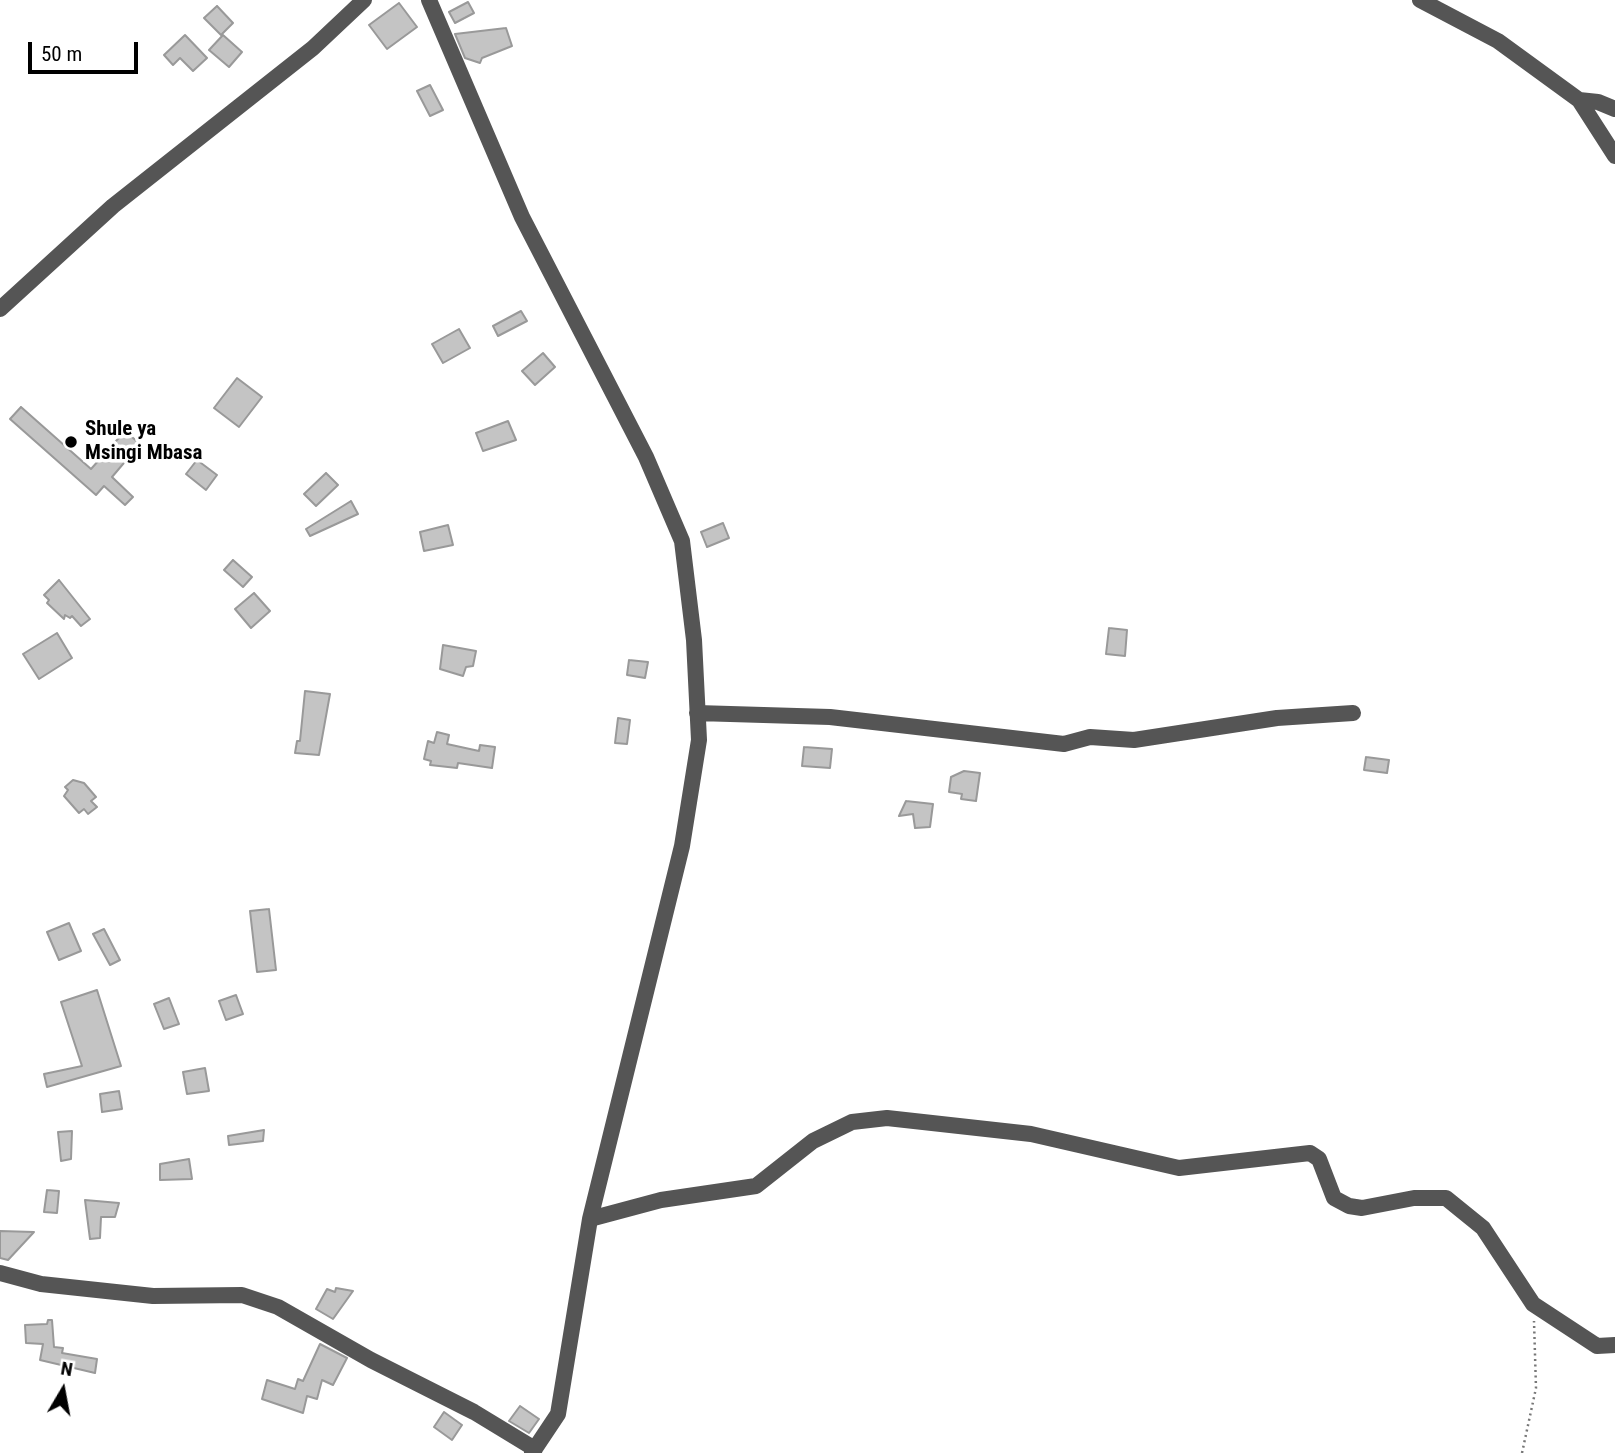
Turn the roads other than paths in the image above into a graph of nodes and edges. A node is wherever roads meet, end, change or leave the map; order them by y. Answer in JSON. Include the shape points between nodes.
{"nodes":[{"id":1,"x":364,"y":0,"type":"edge"},
{"id":2,"x":429,"y":0,"type":"edge"},
{"id":3,"x":1420,"y":0,"type":"edge"},
{"id":4,"x":1579,"y":100,"type":"junction"},
{"id":5,"x":1615,"y":110,"type":"edge"},
{"id":6,"x":1615,"y":156,"type":"edge"},
{"id":7,"x":0,"y":309,"type":"edge"},
{"id":8,"x":697,"y":713,"type":"junction"},
{"id":9,"x":1353,"y":713,"type":"dead end"},
{"id":10,"x":590,"y":1219,"type":"junction"},
{"id":11,"x":0,"y":1273,"type":"edge"},
{"id":12,"x":1615,"y":1345,"type":"edge"},
{"id":13,"x":534,"y":1451,"type":"edge"}],
"edges":[{"from":1,"to":7,"type":"street","via":[[313,48],[113,206]]},
{"from":2,"to":8,"type":"street","via":[[522,217],[646,457],[682,541]]},
{"from":3,"to":4,"type":"street","via":[[1498,41]]},
{"from":4,"to":5,"type":"street"},
{"from":4,"to":6,"type":"street"},
{"from":8,"to":9,"type":"street","via":[[830,717],[1063,744],[1090,737],[1134,740],[1277,718]]},
{"from":8,"to":10,"type":"street","via":[[699,740],[682,846]]},
{"from":10,"to":12,"type":"street","via":[[661,1200],[756,1186],[813,1141],[852,1122],[887,1118],[1031,1134],[1179,1168],[1310,1153],[1319,1159],[1335,1198],[1349,1206],[1446,1198],[1483,1228],[1533,1304],[1597,1346]]},
{"from":10,"to":13,"type":"street","via":[[558,1414]]},
{"from":11,"to":13,"type":"street","via":[[41,1284],[153,1296],[242,1295],[278,1307],[474,1412]]}]}
